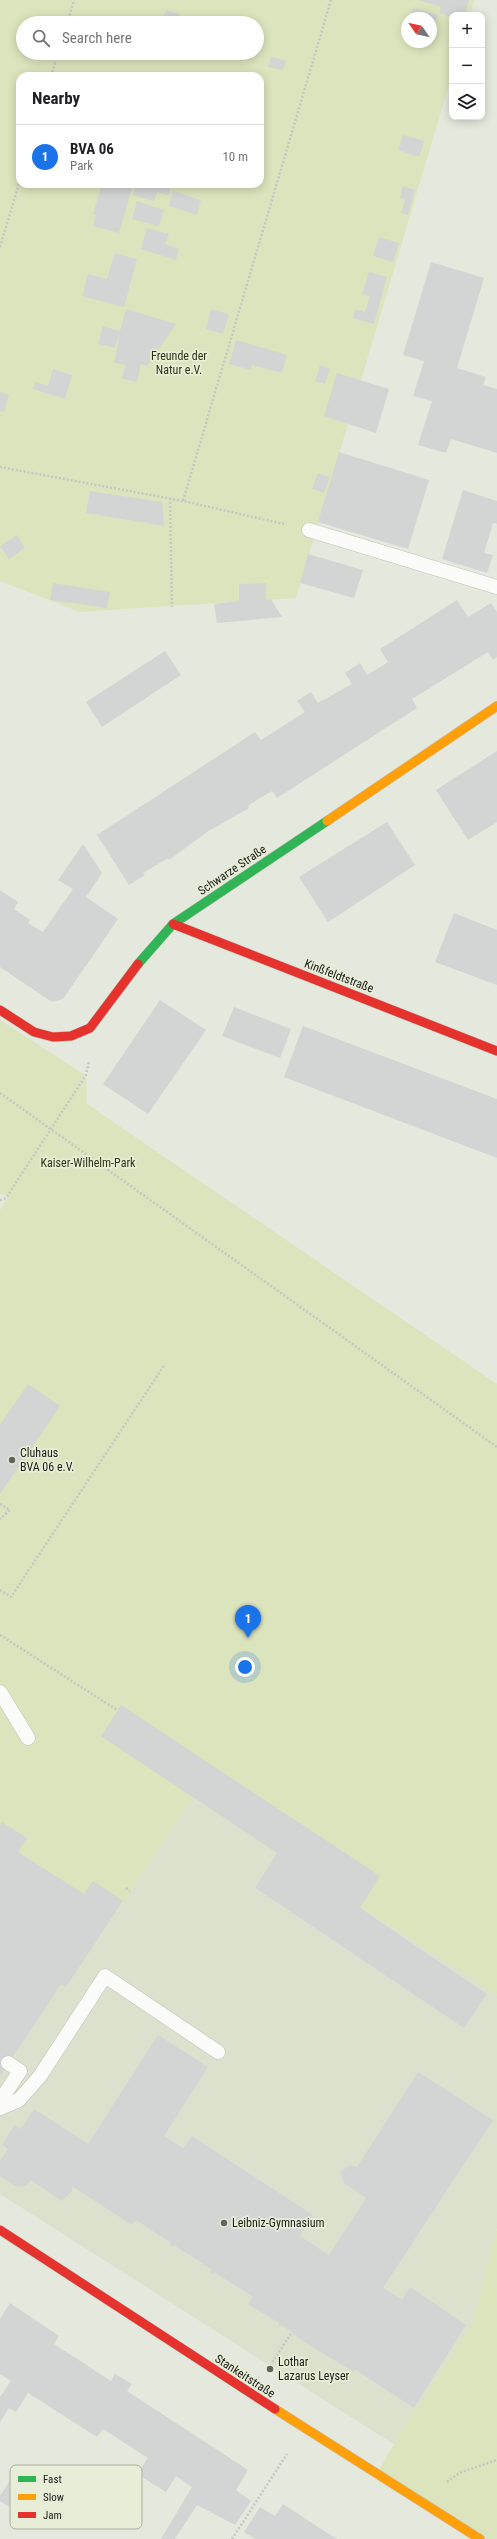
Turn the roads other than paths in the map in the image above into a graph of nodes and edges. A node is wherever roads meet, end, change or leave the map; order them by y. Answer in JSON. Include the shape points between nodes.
{"nodes":[{"id":1,"x":308,"y":530,"type":"road end"},
{"id":2,"x":497,"y":587,"type":"edge"},
{"id":3,"x":497,"y":706,"type":"edge"},
{"id":4,"x":173,"y":924,"type":"junction"},
{"id":5,"x":0,"y":1010,"type":"edge"},
{"id":6,"x":497,"y":1050,"type":"edge"},
{"id":7,"x":0,"y":1692,"type":"edge"},
{"id":8,"x":28,"y":1738,"type":"dead end"},
{"id":9,"x":218,"y":2052,"type":"dead end"},
{"id":10,"x":8,"y":2063,"type":"dead end"},
{"id":11,"x":0,"y":2101,"type":"edge"},
{"id":12,"x":0,"y":2108,"type":"edge"},
{"id":13,"x":0,"y":2230,"type":"edge"},
{"id":14,"x":480,"y":2539,"type":"edge"}],
"edges":[{"from":1,"to":2,"type":"lane"},
{"from":3,"to":4,"type":"street","name":"Schwarze Straße"},
{"from":4,"to":5,"type":"street","name":"Schwarze Straße","via":[[148,951],[90,1028],[71,1036],[53,1037],[34,1032]]},
{"from":4,"to":6,"type":"street","name":"Kinßfeldtstraße"},
{"from":7,"to":8,"type":"lane"},
{"from":9,"to":12,"type":"lane","via":[[105,1976],[40,2076],[19,2100]]},
{"from":10,"to":11,"type":"lane","via":[[20,2071]]},
{"from":13,"to":14,"type":"street","name":"Stankeitstraße"}]}
